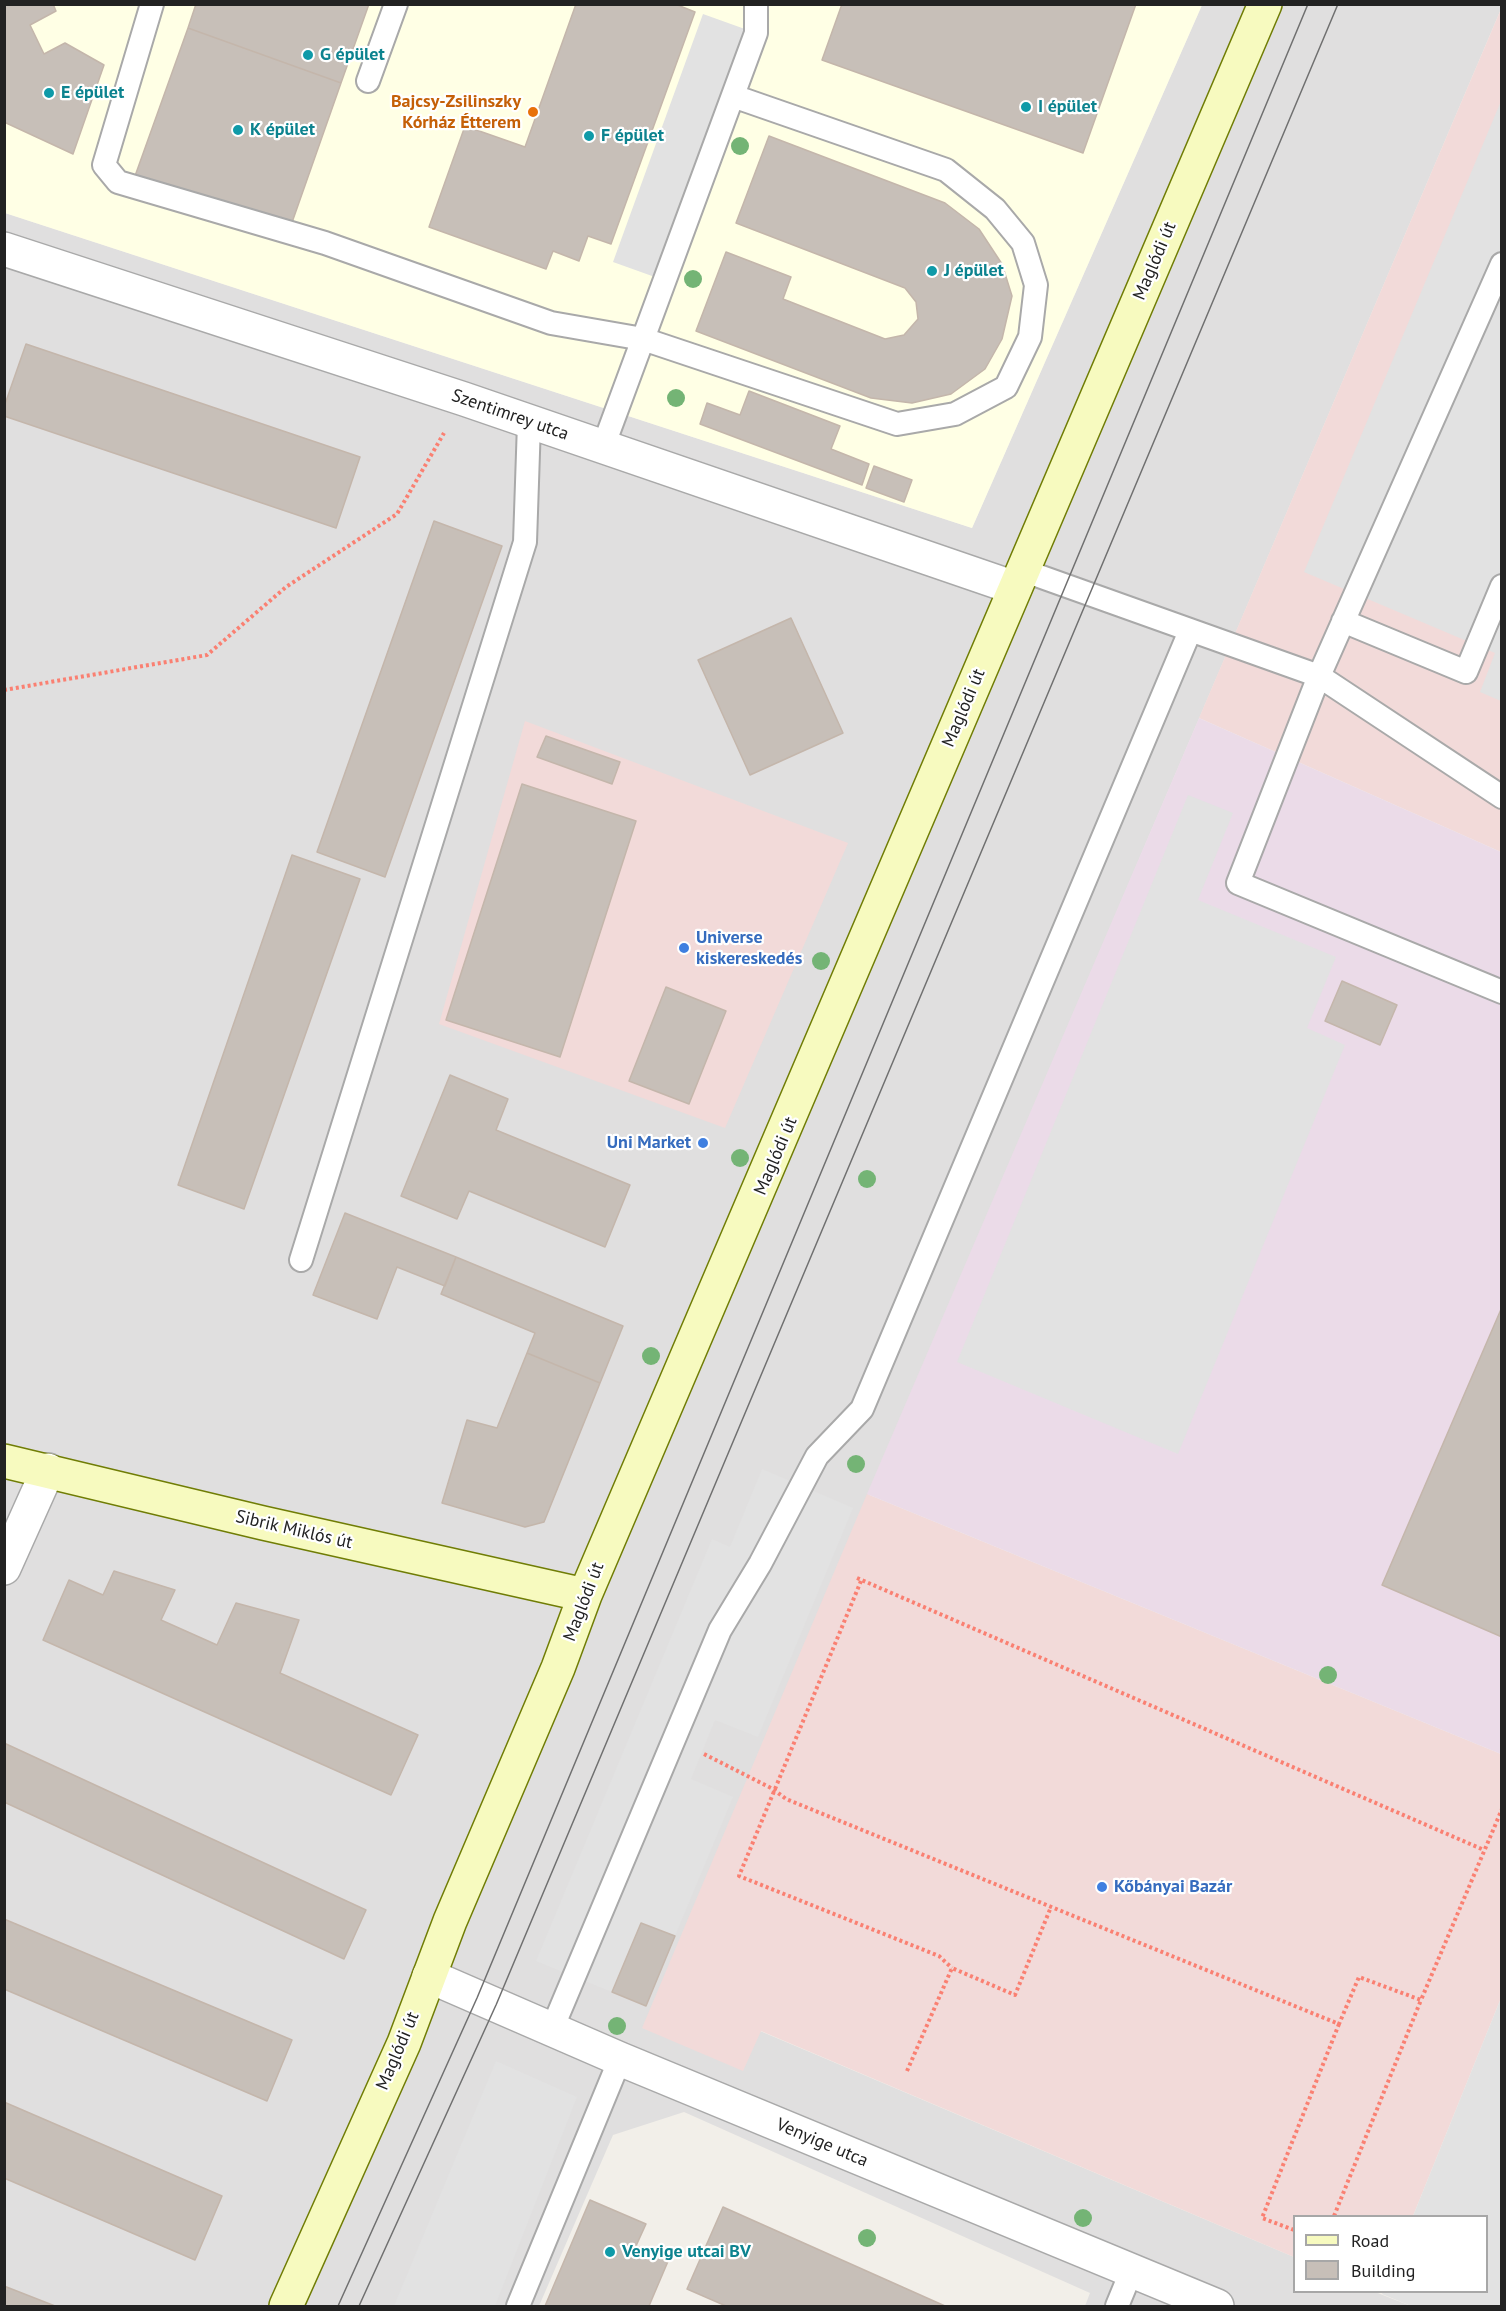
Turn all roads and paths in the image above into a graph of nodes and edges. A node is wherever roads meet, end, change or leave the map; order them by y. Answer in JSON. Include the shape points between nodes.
{"nodes":[{"id":1,"x":152,"y":4,"type":"edge"},
{"id":2,"x":396,"y":4,"type":"edge"},
{"id":3,"x":756,"y":4,"type":"edge"},
{"id":4,"x":1265,"y":4,"type":"edge"},
{"id":5,"x":368,"y":81,"type":"dead end"},
{"id":6,"x":733,"y":96,"type":"junction"},
{"id":7,"x":4,"y":249,"type":"edge"},
{"id":8,"x":1502,"y":264,"type":"edge"},
{"id":9,"x":643,"y":339,"type":"junction"},
{"id":10,"x":464,"y":399,"type":"junction"},
{"id":11,"x":529,"y":423,"type":"junction"},
{"id":12,"x":603,"y":447,"type":"junction"},
{"id":13,"x":1018,"y":579,"type":"junction"},
{"id":14,"x":1502,"y":586,"type":"edge"},
{"id":15,"x":1343,"y":621,"type":"junction"},
{"id":16,"x":1190,"y":631,"type":"junction"},
{"id":17,"x":1319,"y":676,"type":"junction"},
{"id":18,"x":4,"y":690,"type":"edge"},
{"id":19,"x":1502,"y":797,"type":"edge"},
{"id":20,"x":1502,"y":992,"type":"edge"},
{"id":21,"x":301,"y":1260,"type":"dead end"},
{"id":22,"x":4,"y":1461,"type":"edge"},
{"id":23,"x":48,"y":1470,"type":"junction"},
{"id":24,"x":4,"y":1568,"type":"edge"},
{"id":25,"x":585,"y":1595,"type":"junction"},
{"id":26,"x":674,"y":1738,"type":"junction"},
{"id":27,"x":773,"y":1789,"type":"junction"},
{"id":28,"x":1502,"y":1809,"type":"edge"},
{"id":29,"x":1484,"y":1850,"type":"junction"},
{"id":30,"x":1051,"y":1907,"type":"junction"},
{"id":31,"x":952,"y":1968,"type":"junction"},
{"id":32,"x":429,"y":1976,"type":"junction"},
{"id":33,"x":1421,"y":2000,"type":"junction"},
{"id":34,"x":1339,"y":2024,"type":"junction"},
{"id":35,"x":552,"y":2029,"type":"junction"},
{"id":36,"x":620,"y":2059,"type":"junction"},
{"id":37,"x":908,"y":2071,"type":"dead end"},
{"id":38,"x":1335,"y":2215,"type":"edge"},
{"id":39,"x":1293,"y":2230,"type":"edge"},
{"id":40,"x":1131,"y":2272,"type":"junction"},
{"id":41,"x":286,"y":2307,"type":"edge"},
{"id":42,"x":518,"y":2307,"type":"edge"},
{"id":43,"x":1117,"y":2307,"type":"edge"},
{"id":44,"x":1217,"y":2307,"type":"edge"}],
"edges":[{"from":1,"to":9,"type":"lane","via":[[104,165],[118,182],[325,243],[551,323]]},
{"from":2,"to":5,"type":"lane"},
{"from":3,"to":6,"type":"lane","via":[[756,33]]},
{"from":4,"to":13,"type":"street","name":"Maglódi út"},
{"from":6,"to":9,"type":"lane"},
{"from":6,"to":9,"type":"lane","via":[[946,170],[995,209],[1023,243],[1036,285],[1030,337],[1006,387],[956,414],[897,423]]},
{"from":7,"to":10,"type":"street","name":"Szentimrey utca"},
{"from":8,"to":15,"type":"lane"},
{"from":9,"to":12,"type":"lane"},
{"from":10,"to":11,"type":"street","name":"Szentimrey utca"},
{"from":10,"to":18,"type":"path","via":[[397,514],[286,587],[207,655]]},
{"from":11,"to":12,"type":"street","name":"Szentimrey utca"},
{"from":11,"to":21,"type":"lane","via":[[525,542]]},
{"from":12,"to":13,"type":"street","name":"Szentimrey utca"},
{"from":13,"to":16,"type":"lane"},
{"from":13,"to":25,"type":"street","name":"Maglódi út","via":[[779,1149]]},
{"from":14,"to":15,"type":"lane","via":[[1466,672]]},
{"from":15,"to":17,"type":"lane"},
{"from":16,"to":17,"type":"lane"},
{"from":16,"to":26,"type":"lane","via":[[862,1409],[816,1456],[760,1564],[720,1630]]},
{"from":17,"to":19,"type":"lane"},
{"from":17,"to":20,"type":"lane","via":[[1238,883]]},
{"from":22,"to":23,"type":"street","name":"Sibrik Miklós út"},
{"from":23,"to":24,"type":"street"},
{"from":23,"to":25,"type":"street","name":"Sibrik Miklós út"},
{"from":25,"to":32,"type":"street","name":"Maglódi út"},
{"from":26,"to":27,"type":"path"},
{"from":26,"to":35,"type":"lane"},
{"from":27,"to":29,"type":"path","via":[[859,1580]]},
{"from":27,"to":30,"type":"path","via":[[786,1799]]},
{"from":27,"to":31,"type":"path","via":[[739,1876],[939,1956]]},
{"from":28,"to":29,"type":"path"},
{"from":29,"to":33,"type":"path"},
{"from":30,"to":31,"type":"path","via":[[1015,1995]]},
{"from":30,"to":34,"type":"path"},
{"from":31,"to":37,"type":"path"},
{"from":32,"to":35,"type":"street","name":"Venyige utca"},
{"from":32,"to":41,"type":"street","name":"Maglódi út","via":[[404,2043]]},
{"from":33,"to":34,"type":"path","via":[[1359,1977]]},
{"from":33,"to":38,"type":"path"},
{"from":34,"to":39,"type":"path","via":[[1262,2218]]},
{"from":35,"to":36,"type":"street","name":"Venyige utca"},
{"from":36,"to":40,"type":"street","name":"Venyige utca"},
{"from":36,"to":42,"type":"lane"},
{"from":40,"to":43,"type":"lane"},
{"from":40,"to":44,"type":"street","name":"Venyige utca"}]}
